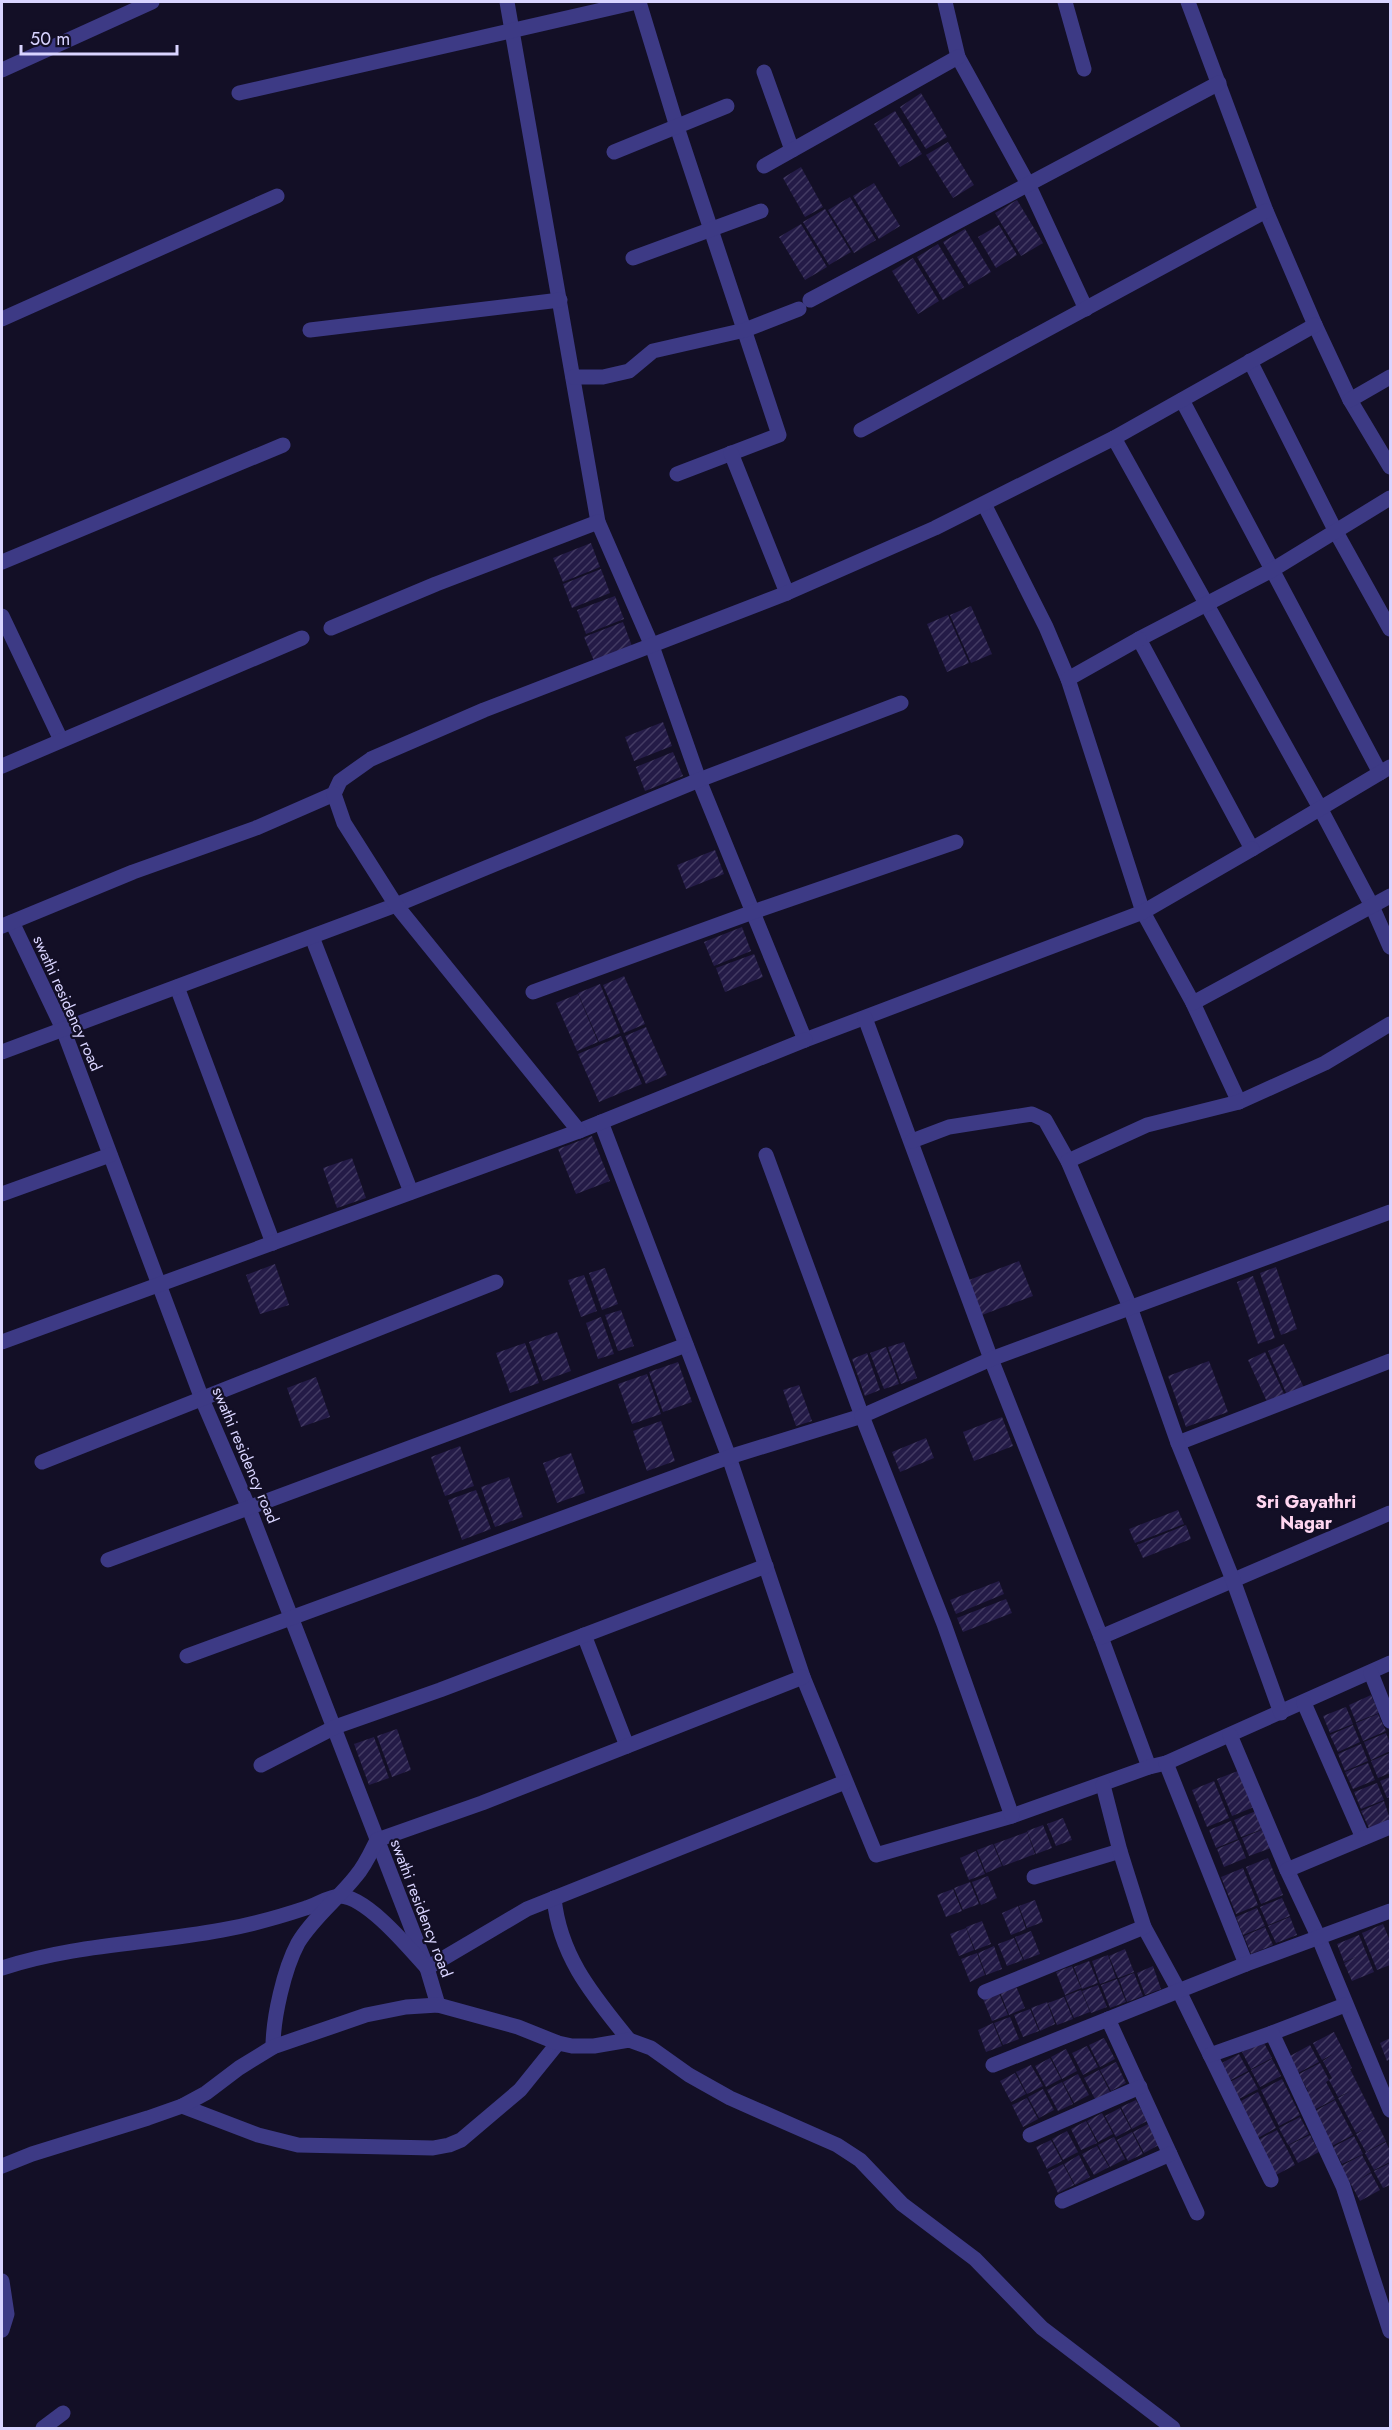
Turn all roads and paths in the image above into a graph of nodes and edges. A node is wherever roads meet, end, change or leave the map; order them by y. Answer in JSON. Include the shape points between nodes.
{"nodes":[{"id":1,"x":152,"y":2,"type":"edge"},
{"id":2,"x":507,"y":2,"type":"edge"},
{"id":3,"x":638,"y":2,"type":"edge"},
{"id":4,"x":945,"y":2,"type":"edge"},
{"id":5,"x":1065,"y":2,"type":"edge"},
{"id":6,"x":1188,"y":2,"type":"edge"},
{"id":7,"x":513,"y":30,"type":"junction"},
{"id":8,"x":958,"y":57,"type":"junction"},
{"id":9,"x":1084,"y":69,"type":"dead end"},
{"id":10,"x":2,"y":70,"type":"edge"},
{"id":11,"x":764,"y":72,"type":"dead end"},
{"id":12,"x":1219,"y":84,"type":"junction"},
{"id":13,"x":239,"y":93,"type":"dead end"},
{"id":14,"x":727,"y":106,"type":"dead end"},
{"id":15,"x":677,"y":127,"type":"junction"},
{"id":16,"x":792,"y":150,"type":"junction"},
{"id":17,"x":614,"y":152,"type":"dead end"},
{"id":18,"x":764,"y":166,"type":"dead end"},
{"id":19,"x":1028,"y":184,"type":"junction"},
{"id":20,"x":277,"y":196,"type":"dead end"},
{"id":21,"x":762,"y":211,"type":"dead end"},
{"id":22,"x":1266,"y":211,"type":"junction"},
{"id":23,"x":711,"y":229,"type":"junction"},
{"id":24,"x":633,"y":258,"type":"dead end"},
{"id":25,"x":560,"y":300,"type":"junction"},
{"id":26,"x":1086,"y":309,"type":"junction"},
{"id":27,"x":2,"y":319,"type":"edge"},
{"id":28,"x":1315,"y":325,"type":"junction"},
{"id":29,"x":310,"y":330,"type":"dead end"},
{"id":30,"x":745,"y":330,"type":"junction"},
{"id":31,"x":1251,"y":361,"type":"junction"},
{"id":32,"x":573,"y":377,"type":"junction"},
{"id":33,"x":1390,"y":377,"type":"edge"},
{"id":34,"x":1182,"y":400,"type":"junction"},
{"id":35,"x":1350,"y":400,"type":"junction"},
{"id":36,"x":861,"y":430,"type":"dead end"},
{"id":37,"x":1114,"y":438,"type":"junction"},
{"id":38,"x":283,"y":445,"type":"dead end"},
{"id":39,"x":730,"y":453,"type":"junction"},
{"id":40,"x":1390,"y":467,"type":"edge"},
{"id":41,"x":677,"y":474,"type":"dead end"},
{"id":42,"x":1390,"y":498,"type":"edge"},
{"id":43,"x":984,"y":504,"type":"junction"},
{"id":44,"x":598,"y":522,"type":"junction"},
{"id":45,"x":1336,"y":532,"type":"junction"},
{"id":46,"x":2,"y":562,"type":"edge"},
{"id":47,"x":1272,"y":570,"type":"junction"},
{"id":48,"x":788,"y":593,"type":"junction"},
{"id":49,"x":1205,"y":604,"type":"junction"},
{"id":50,"x":2,"y":616,"type":"edge"},
{"id":51,"x":331,"y":628,"type":"dead end"},
{"id":52,"x":1390,"y":629,"type":"edge"},
{"id":53,"x":302,"y":638,"type":"dead end"},
{"id":54,"x":1139,"y":639,"type":"junction"},
{"id":55,"x":652,"y":646,"type":"junction"},
{"id":56,"x":1068,"y":679,"type":"junction"},
{"id":57,"x":901,"y":703,"type":"dead end"},
{"id":58,"x":61,"y":741,"type":"junction"},
{"id":59,"x":2,"y":766,"type":"edge"},
{"id":60,"x":1385,"y":770,"type":"edge"},
{"id":61,"x":699,"y":780,"type":"junction"},
{"id":62,"x":334,"y":794,"type":"junction"},
{"id":63,"x":1320,"y":808,"type":"junction"},
{"id":64,"x":956,"y":842,"type":"dead end"},
{"id":65,"x":1252,"y":849,"type":"junction"},
{"id":66,"x":1390,"y":896,"type":"edge"},
{"id":67,"x":396,"y":905,"type":"junction"},
{"id":68,"x":1372,"y":906,"type":"junction"},
{"id":69,"x":753,"y":912,"type":"junction"},
{"id":70,"x":1143,"y":912,"type":"junction"},
{"id":71,"x":7,"y":924,"type":"edge"},
{"id":72,"x":312,"y":937,"type":"junction"},
{"id":73,"x":1390,"y":947,"type":"edge"},
{"id":74,"x":177,"y":987,"type":"junction"},
{"id":75,"x":533,"y":992,"type":"dead end"},
{"id":76,"x":1193,"y":1003,"type":"junction"},
{"id":77,"x":865,"y":1018,"type":"junction"},
{"id":78,"x":1390,"y":1024,"type":"edge"},
{"id":79,"x":63,"y":1029,"type":"junction"},
{"id":80,"x":805,"y":1041,"type":"junction"},
{"id":81,"x":2,"y":1052,"type":"edge"},
{"id":82,"x":1239,"y":1102,"type":"junction"},
{"id":83,"x":601,"y":1122,"type":"junction"},
{"id":84,"x":579,"y":1131,"type":"junction"},
{"id":85,"x":912,"y":1141,"type":"junction"},
{"id":86,"x":110,"y":1155,"type":"junction"},
{"id":87,"x":766,"y":1155,"type":"dead end"},
{"id":88,"x":1068,"y":1161,"type":"junction"},
{"id":89,"x":411,"y":1192,"type":"junction"},
{"id":90,"x":2,"y":1194,"type":"edge"},
{"id":91,"x":1390,"y":1212,"type":"edge"},
{"id":92,"x":273,"y":1243,"type":"junction"},
{"id":93,"x":496,"y":1282,"type":"dead end"},
{"id":94,"x":159,"y":1285,"type":"junction"},
{"id":95,"x":1130,"y":1308,"type":"junction"},
{"id":96,"x":2,"y":1342,"type":"edge"},
{"id":97,"x":686,"y":1345,"type":"junction"},
{"id":98,"x":991,"y":1359,"type":"junction"},
{"id":99,"x":1390,"y":1361,"type":"edge"},
{"id":100,"x":202,"y":1399,"type":"junction"},
{"id":101,"x":862,"y":1416,"type":"junction"},
{"id":102,"x":1178,"y":1443,"type":"junction"},
{"id":103,"x":729,"y":1457,"type":"junction"},
{"id":104,"x":42,"y":1462,"type":"dead end"},
{"id":105,"x":248,"y":1506,"type":"junction"},
{"id":106,"x":1390,"y":1513,"type":"edge"},
{"id":107,"x":108,"y":1560,"type":"dead end"},
{"id":108,"x":766,"y":1566,"type":"junction"},
{"id":109,"x":1233,"y":1580,"type":"junction"},
{"id":110,"x":292,"y":1617,"type":"junction"},
{"id":111,"x":584,"y":1635,"type":"junction"},
{"id":112,"x":1101,"y":1637,"type":"junction"},
{"id":113,"x":187,"y":1656,"type":"dead end"},
{"id":114,"x":1390,"y":1663,"type":"edge"},
{"id":115,"x":1371,"y":1673,"type":"junction"},
{"id":116,"x":803,"y":1677,"type":"junction"},
{"id":117,"x":1304,"y":1703,"type":"junction"},
{"id":118,"x":1281,"y":1713,"type":"junction"},
{"id":119,"x":1390,"y":1721,"type":"edge"},
{"id":120,"x":335,"y":1726,"type":"junction"},
{"id":121,"x":1230,"y":1735,"type":"junction"},
{"id":122,"x":627,"y":1746,"type":"junction"},
{"id":123,"x":1166,"y":1763,"type":"junction"},
{"id":124,"x":261,"y":1766,"type":"dead end"},
{"id":125,"x":1149,"y":1767,"type":"junction"},
{"id":126,"x":845,"y":1782,"type":"junction"},
{"id":127,"x":1103,"y":1785,"type":"junction"},
{"id":128,"x":1012,"y":1816,"type":"junction"},
{"id":129,"x":1390,"y":1827,"type":"edge"},
{"id":130,"x":1363,"y":1838,"type":"junction"},
{"id":131,"x":377,"y":1840,"type":"junction"},
{"id":132,"x":1120,"y":1851,"type":"junction"},
{"id":133,"x":1287,"y":1870,"type":"junction"},
{"id":134,"x":1034,"y":1877,"type":"dead end"},
{"id":135,"x":339,"y":1896,"type":"junction"},
{"id":136,"x":554,"y":1898,"type":"junction"},
{"id":137,"x":1390,"y":1911,"type":"edge"},
{"id":138,"x":1144,"y":1927,"type":"junction"},
{"id":139,"x":1318,"y":1936,"type":"junction"},
{"id":140,"x":1246,"y":1964,"type":"junction"},
{"id":141,"x":2,"y":1968,"type":"edge"},
{"id":142,"x":427,"y":1968,"type":"junction"},
{"id":143,"x":1179,"y":1991,"type":"junction"},
{"id":144,"x":985,"y":1992,"type":"dead end"},
{"id":145,"x":438,"y":2005,"type":"junction"},
{"id":146,"x":1345,"y":2005,"type":"junction"},
{"id":147,"x":1108,"y":2019,"type":"junction"},
{"id":148,"x":1272,"y":2033,"type":"junction"},
{"id":149,"x":629,"y":2040,"type":"junction"},
{"id":150,"x":558,"y":2043,"type":"junction"},
{"id":151,"x":273,"y":2047,"type":"junction"},
{"id":152,"x":1210,"y":2055,"type":"junction"},
{"id":153,"x":993,"y":2065,"type":"dead end"},
{"id":154,"x":1140,"y":2088,"type":"junction"},
{"id":155,"x":182,"y":2106,"type":"junction"},
{"id":156,"x":1390,"y":2110,"type":"edge"},
{"id":157,"x":1030,"y":2135,"type":"dead end"},
{"id":158,"x":1170,"y":2154,"type":"junction"},
{"id":159,"x":2,"y":2166,"type":"edge"},
{"id":160,"x":1271,"y":2180,"type":"dead end"},
{"id":161,"x":1062,"y":2201,"type":"dead end"},
{"id":162,"x":1197,"y":2213,"type":"dead end"},
{"id":163,"x":2,"y":2281,"type":"edge"},
{"id":164,"x":2,"y":2330,"type":"edge"},
{"id":165,"x":1390,"y":2331,"type":"edge"},
{"id":166,"x":63,"y":2413,"type":"dead end"},
{"id":167,"x":43,"y":2428,"type":"edge"},
{"id":168,"x":1173,"y":2428,"type":"edge"}],
"edges":[{"from":1,"to":10,"type":"street"},
{"from":2,"to":7,"type":"street"},
{"from":3,"to":7,"type":"street"},
{"from":3,"to":15,"type":"street"},
{"from":4,"to":8,"type":"street"},
{"from":5,"to":9,"type":"street"},
{"from":6,"to":12,"type":"street"},
{"from":7,"to":13,"type":"street"},
{"from":7,"to":25,"type":"street"},
{"from":8,"to":16,"type":"street"},
{"from":8,"to":19,"type":"street"},
{"from":11,"to":16,"type":"street"},
{"from":12,"to":19,"type":"street"},
{"from":12,"to":22,"type":"street"},
{"from":14,"to":15,"type":"street"},
{"from":15,"to":17,"type":"street"},
{"from":15,"to":23,"type":"street"},
{"from":16,"to":18,"type":"street"},
{"from":19,"to":26,"type":"street"},
{"from":19,"to":30,"type":"street","via":[[805,305]]},
{"from":20,"to":27,"type":"street"},
{"from":21,"to":23,"type":"street"},
{"from":22,"to":26,"type":"street"},
{"from":22,"to":28,"type":"street"},
{"from":23,"to":24,"type":"street"},
{"from":23,"to":30,"type":"street"},
{"from":25,"to":29,"type":"street"},
{"from":25,"to":32,"type":"street"},
{"from":26,"to":36,"type":"street"},
{"from":28,"to":31,"type":"street"},
{"from":28,"to":35,"type":"street"},
{"from":30,"to":32,"type":"street","via":[[653,351],[628,371]]},
{"from":30,"to":39,"type":"street","via":[[779,435]]},
{"from":31,"to":34,"type":"street"},
{"from":31,"to":45,"type":"street"},
{"from":32,"to":44,"type":"street"},
{"from":33,"to":35,"type":"street"},
{"from":34,"to":37,"type":"street"},
{"from":34,"to":47,"type":"street"},
{"from":35,"to":40,"type":"street"},
{"from":37,"to":43,"type":"street"},
{"from":37,"to":49,"type":"street"},
{"from":38,"to":46,"type":"street"},
{"from":39,"to":41,"type":"street"},
{"from":39,"to":48,"type":"street"},
{"from":42,"to":45,"type":"street"},
{"from":43,"to":48,"type":"street"},
{"from":43,"to":56,"type":"street"},
{"from":44,"to":51,"type":"street"},
{"from":44,"to":55,"type":"street"},
{"from":45,"to":47,"type":"street"},
{"from":45,"to":52,"type":"street"},
{"from":47,"to":49,"type":"street"},
{"from":47,"to":60,"type":"street"},
{"from":48,"to":55,"type":"street"},
{"from":49,"to":54,"type":"street"},
{"from":49,"to":63,"type":"street"},
{"from":50,"to":58,"type":"street"},
{"from":53,"to":58,"type":"street"},
{"from":54,"to":56,"type":"street"},
{"from":54,"to":65,"type":"street"},
{"from":55,"to":61,"type":"street"},
{"from":55,"to":62,"type":"street","via":[[484,710],[371,759],[339,780]]},
{"from":56,"to":70,"type":"street"},
{"from":57,"to":61,"type":"street"},
{"from":58,"to":59,"type":"street"},
{"from":60,"to":63,"type":"street"},
{"from":61,"to":67,"type":"street"},
{"from":61,"to":69,"type":"street"},
{"from":62,"to":67,"type":"street","via":[[345,823]]},
{"from":62,"to":71,"type":"street"},
{"from":63,"to":65,"type":"street"},
{"from":63,"to":68,"type":"street"},
{"from":64,"to":69,"type":"street"},
{"from":65,"to":70,"type":"street"},
{"from":66,"to":68,"type":"street"},
{"from":67,"to":72,"type":"street"},
{"from":67,"to":84,"type":"street"},
{"from":68,"to":73,"type":"street"},
{"from":68,"to":76,"type":"street"},
{"from":69,"to":75,"type":"street"},
{"from":69,"to":80,"type":"street"},
{"from":70,"to":76,"type":"street"},
{"from":70,"to":77,"type":"street"},
{"from":71,"to":79,"type":"street","name":"swathi residency road"},
{"from":72,"to":74,"type":"street"},
{"from":72,"to":89,"type":"street"},
{"from":74,"to":79,"type":"street"},
{"from":74,"to":92,"type":"street"},
{"from":76,"to":82,"type":"street"},
{"from":77,"to":80,"type":"street"},
{"from":77,"to":85,"type":"street"},
{"from":78,"to":82,"type":"street","via":[[1325,1063]]},
{"from":79,"to":81,"type":"street"},
{"from":79,"to":86,"type":"street","name":"swathi residency road"},
{"from":80,"to":83,"type":"street"},
{"from":82,"to":88,"type":"street","via":[[1147,1125]]},
{"from":83,"to":84,"type":"street"},
{"from":83,"to":97,"type":"street"},
{"from":84,"to":89,"type":"street"},
{"from":85,"to":88,"type":"street","via":[[949,1127],[1032,1114],[1045,1120]]},
{"from":85,"to":98,"type":"street"},
{"from":86,"to":90,"type":"street"},
{"from":86,"to":94,"type":"street","name":"swathi residency road"},
{"from":87,"to":101,"type":"street"},
{"from":88,"to":95,"type":"street"},
{"from":89,"to":92,"type":"street"},
{"from":91,"to":95,"type":"street"},
{"from":92,"to":94,"type":"street"},
{"from":93,"to":100,"type":"street"},
{"from":94,"to":96,"type":"street"},
{"from":94,"to":100,"type":"street","name":"swathi residency road"},
{"from":95,"to":98,"type":"street"},
{"from":95,"to":102,"type":"street"},
{"from":97,"to":103,"type":"street"},
{"from":97,"to":105,"type":"street"},
{"from":98,"to":101,"type":"street"},
{"from":98,"to":112,"type":"street"},
{"from":99,"to":102,"type":"street"},
{"from":100,"to":104,"type":"street"},
{"from":100,"to":105,"type":"street","name":"swathi residency road"},
{"from":101,"to":103,"type":"street"},
{"from":101,"to":128,"type":"street","via":[[944,1624]]},
{"from":102,"to":109,"type":"street"},
{"from":103,"to":108,"type":"street"},
{"from":103,"to":110,"type":"street"},
{"from":105,"to":107,"type":"street"},
{"from":105,"to":110,"type":"street","name":"swathi residency road"},
{"from":106,"to":109,"type":"street"},
{"from":108,"to":111,"type":"street"},
{"from":108,"to":116,"type":"street"},
{"from":109,"to":112,"type":"street"},
{"from":109,"to":118,"type":"street"},
{"from":110,"to":113,"type":"street"},
{"from":110,"to":120,"type":"street","name":"swathi residency road"},
{"from":111,"to":120,"type":"street"},
{"from":111,"to":122,"type":"street"},
{"from":112,"to":125,"type":"street"},
{"from":114,"to":115,"type":"street"},
{"from":115,"to":117,"type":"street"},
{"from":115,"to":119,"type":"street"},
{"from":116,"to":122,"type":"street"},
{"from":116,"to":126,"type":"street"},
{"from":117,"to":118,"type":"street"},
{"from":117,"to":130,"type":"street"},
{"from":118,"to":121,"type":"street"},
{"from":120,"to":124,"type":"street"},
{"from":120,"to":131,"type":"street","name":"swathi residency road"},
{"from":121,"to":123,"type":"street"},
{"from":121,"to":133,"type":"street"},
{"from":122,"to":131,"type":"street"},
{"from":123,"to":125,"type":"street"},
{"from":123,"to":140,"type":"street"},
{"from":125,"to":127,"type":"street"},
{"from":126,"to":128,"type":"street","via":[[876,1855]]},
{"from":126,"to":136,"type":"street"},
{"from":127,"to":128,"type":"street"},
{"from":127,"to":132,"type":"street"},
{"from":129,"to":130,"type":"street"},
{"from":130,"to":133,"type":"street"},
{"from":131,"to":135,"type":"street","via":[[357,1875]]},
{"from":131,"to":142,"type":"street","name":"swathi residency road"},
{"from":132,"to":134,"type":"street"},
{"from":132,"to":138,"type":"street"},
{"from":133,"to":139,"type":"street"},
{"from":135,"to":141,"type":"street","via":[[222,1930],[66,1951]]},
{"from":135,"to":142,"type":"street","via":[[356,1900]]},
{"from":135,"to":151,"type":"street","via":[[298,1944],[273,2025]]},
{"from":136,"to":142,"type":"street","via":[[527,1909]]},
{"from":136,"to":149,"type":"street","via":[[556,1922],[577,1971]]},
{"from":137,"to":139,"type":"street"},
{"from":138,"to":143,"type":"street"},
{"from":138,"to":144,"type":"street"},
{"from":139,"to":140,"type":"street"},
{"from":139,"to":146,"type":"street"},
{"from":140,"to":143,"type":"street"},
{"from":142,"to":145,"type":"street","name":"swathi residency road"},
{"from":143,"to":147,"type":"street"},
{"from":143,"to":152,"type":"street"},
{"from":145,"to":150,"type":"street","via":[[518,2027]]},
{"from":145,"to":151,"type":"street","via":[[366,2015]]},
{"from":146,"to":148,"type":"street"},
{"from":146,"to":156,"type":"street"},
{"from":147,"to":153,"type":"street"},
{"from":147,"to":154,"type":"street"},
{"from":148,"to":152,"type":"street"},
{"from":148,"to":165,"type":"street","via":[[1343,2186]]},
{"from":149,"to":150,"type":"street","via":[[594,2046]]},
{"from":149,"to":168,"type":"street","via":[[651,2048],[730,2098],[837,2145],[860,2160],[902,2204],[975,2259],[1042,2328]]},
{"from":150,"to":155,"type":"street","via":[[520,2090],[460,2140],[433,2148],[298,2145],[258,2135]]},
{"from":151,"to":155,"type":"street"},
{"from":152,"to":160,"type":"street"},
{"from":154,"to":157,"type":"street"},
{"from":154,"to":158,"type":"street"},
{"from":155,"to":159,"type":"street"},
{"from":158,"to":161,"type":"street"},
{"from":158,"to":162,"type":"street"},
{"from":163,"to":164,"type":"street","via":[[7,2314]]},
{"from":166,"to":167,"type":"street"}]}
